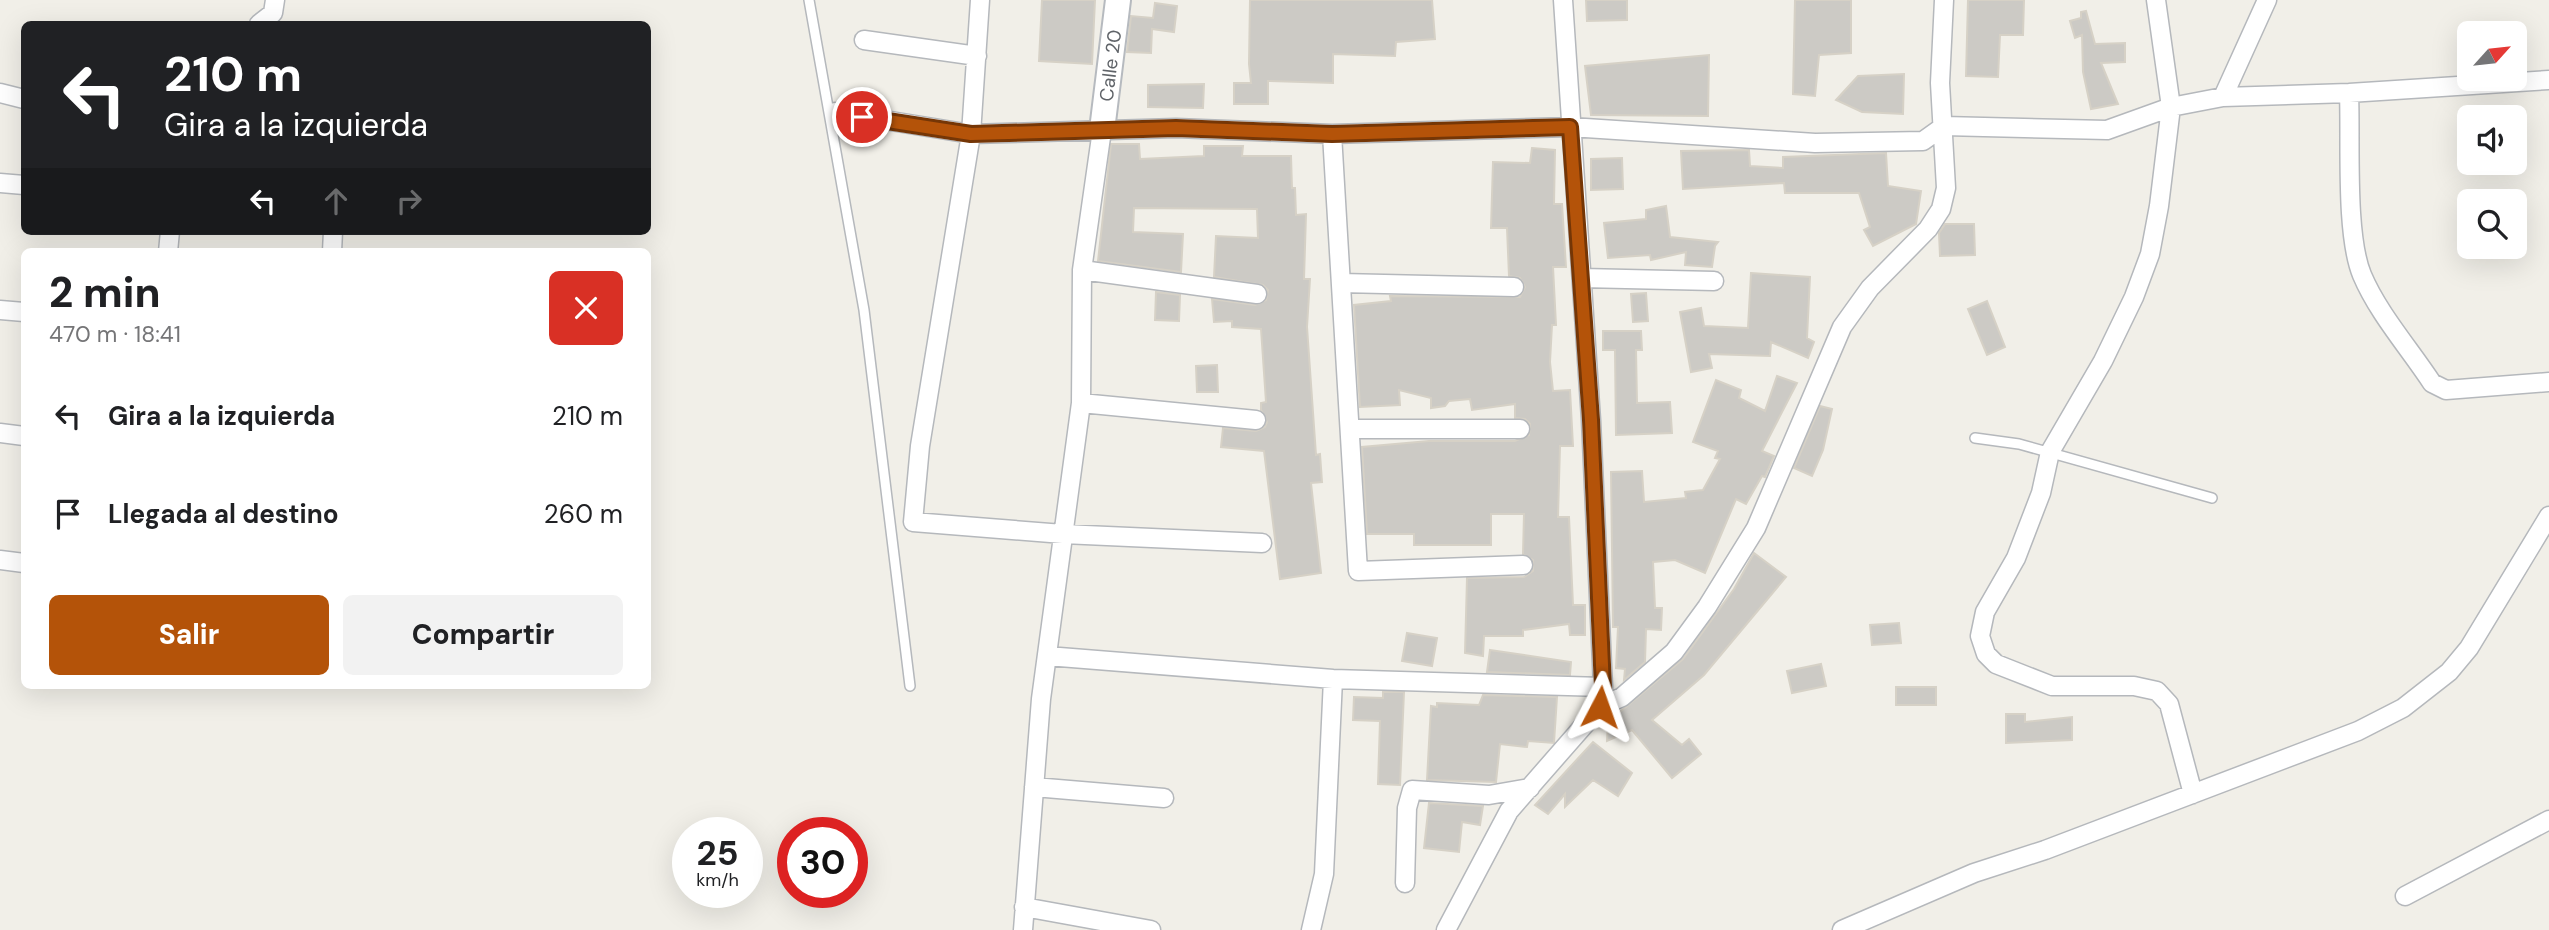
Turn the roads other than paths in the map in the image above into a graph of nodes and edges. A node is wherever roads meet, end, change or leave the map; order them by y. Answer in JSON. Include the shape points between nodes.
{"nodes":[{"id":1,"x":275,"y":0,"type":"edge"},
{"id":2,"x":809,"y":0,"type":"edge"},
{"id":3,"x":980,"y":0,"type":"edge"},
{"id":4,"x":1118,"y":0,"type":"edge"},
{"id":5,"x":1563,"y":0,"type":"edge"},
{"id":6,"x":1944,"y":0,"type":"edge"},
{"id":7,"x":2156,"y":0,"type":"edge"},
{"id":8,"x":2267,"y":0,"type":"edge"},
{"id":9,"x":263,"y":21,"type":"edge"},
{"id":10,"x":864,"y":40,"type":"dead end"},
{"id":11,"x":978,"y":56,"type":"junction"},
{"id":12,"x":2549,"y":80,"type":"edge"},
{"id":13,"x":0,"y":93,"type":"edge"},
{"id":14,"x":2349,"y":93,"type":"junction"},
{"id":15,"x":2223,"y":97,"type":"junction"},
{"id":16,"x":21,"y":98,"type":"edge"},
{"id":17,"x":2171,"y":107,"type":"junction"},
{"id":18,"x":835,"y":112,"type":"dead end"},
{"id":19,"x":1944,"y":126,"type":"junction"},
{"id":20,"x":1570,"y":127,"type":"junction"},
{"id":21,"x":1102,"y":130,"type":"junction"},
{"id":22,"x":971,"y":134,"type":"junction"},
{"id":23,"x":1332,"y":134,"type":"junction"},
{"id":24,"x":0,"y":183,"type":"edge"},
{"id":25,"x":21,"y":186,"type":"edge"},
{"id":26,"x":1082,"y":270,"type":"junction"},
{"id":27,"x":1582,"y":278,"type":"junction"},
{"id":28,"x":1714,"y":281,"type":"dead end"},
{"id":29,"x":1341,"y":283,"type":"junction"},
{"id":30,"x":1514,"y":287,"type":"dead end"},
{"id":31,"x":1257,"y":294,"type":"dead end"},
{"id":32,"x":0,"y":310,"type":"edge"},
{"id":33,"x":21,"y":312,"type":"edge"},
{"id":34,"x":2549,"y":382,"type":"edge"},
{"id":35,"x":1081,"y":403,"type":"junction"},
{"id":36,"x":1256,"y":420,"type":"dead end"},
{"id":37,"x":1350,"y":429,"type":"junction"},
{"id":38,"x":1520,"y":429,"type":"dead end"},
{"id":39,"x":0,"y":433,"type":"edge"},
{"id":40,"x":21,"y":436,"type":"edge"},
{"id":41,"x":1975,"y":438,"type":"dead end"},
{"id":42,"x":2050,"y":452,"type":"junction"},
{"id":43,"x":2212,"y":498,"type":"dead end"},
{"id":44,"x":2549,"y":516,"type":"edge"},
{"id":45,"x":1063,"y":534,"type":"junction"},
{"id":46,"x":1262,"y":543,"type":"dead end"},
{"id":47,"x":0,"y":560,"type":"edge"},
{"id":48,"x":21,"y":563,"type":"edge"},
{"id":49,"x":1524,"y":565,"type":"dead end"},
{"id":50,"x":1047,"y":656,"type":"junction"},
{"id":51,"x":1333,"y":680,"type":"junction"},
{"id":52,"x":911,"y":686,"type":"dead end"},
{"id":53,"x":1603,"y":687,"type":"junction"},
{"id":54,"x":1600,"y":707,"type":"junction"},
{"id":55,"x":1034,"y":787,"type":"junction"},
{"id":56,"x":1530,"y":788,"type":"junction"},
{"id":57,"x":2193,"y":794,"type":"junction"},
{"id":58,"x":1164,"y":798,"type":"dead end"},
{"id":59,"x":2549,"y":820,"type":"edge"},
{"id":60,"x":1405,"y":883,"type":"dead end"},
{"id":61,"x":2405,"y":896,"type":"dead end"},
{"id":62,"x":1024,"y":907,"type":"junction"},
{"id":63,"x":1023,"y":930,"type":"edge"},
{"id":64,"x":1151,"y":930,"type":"edge"},
{"id":65,"x":1311,"y":930,"type":"edge"},
{"id":66,"x":1446,"y":930,"type":"edge"},
{"id":67,"x":1842,"y":930,"type":"edge"}],
"edges":[{"from":1,"to":9,"type":"street","via":[[273,13]]},
{"from":2,"to":52,"type":"lane","via":[[864,310]]},
{"from":3,"to":11,"type":"street"},
{"from":4,"to":21,"type":"main road","name":"Calle 20"},
{"from":5,"to":20,"type":"street"},
{"from":6,"to":19,"type":"street","via":[[1940,83]]},
{"from":7,"to":17,"type":"street"},
{"from":8,"to":15,"type":"street"},
{"from":10,"to":11,"type":"street"},
{"from":11,"to":22,"type":"street"},
{"from":12,"to":14,"type":"street"},
{"from":13,"to":16,"type":"street"},
{"from":14,"to":15,"type":"street"},
{"from":14,"to":34,"type":"street","via":[[2354,250],[2375,297],[2432,383],[2446,390]]},
{"from":15,"to":17,"type":"street"},
{"from":17,"to":19,"type":"street","via":[[2107,130]]},
{"from":17,"to":42,"type":"street","via":[[2155,231],[2143,276],[2103,361]]},
{"from":18,"to":22,"type":"street"},
{"from":19,"to":20,"type":"street","via":[[1923,141],[1815,143]]},
{"from":19,"to":54,"type":"street","via":[[1946,188],[1941,209],[1928,229],[1870,288],[1842,327],[1756,528],[1732,570],[1674,652],[1622,697]]},
{"from":20,"to":23,"type":"street"},
{"from":20,"to":27,"type":"street"},
{"from":21,"to":22,"type":"street"},
{"from":21,"to":23,"type":"street"},
{"from":21,"to":26,"type":"street"},
{"from":22,"to":45,"type":"street","via":[[920,446],[914,522]]},
{"from":23,"to":29,"type":"street"},
{"from":24,"to":25,"type":"street"},
{"from":26,"to":31,"type":"street"},
{"from":26,"to":35,"type":"street"},
{"from":27,"to":28,"type":"street"},
{"from":27,"to":53,"type":"street"},
{"from":29,"to":30,"type":"street"},
{"from":29,"to":37,"type":"street"},
{"from":32,"to":33,"type":"street"},
{"from":35,"to":36,"type":"street"},
{"from":35,"to":45,"type":"street"},
{"from":37,"to":38,"type":"street"},
{"from":37,"to":49,"type":"street","via":[[1358,571]]},
{"from":39,"to":40,"type":"street"},
{"from":41,"to":42,"type":"lane"},
{"from":42,"to":43,"type":"lane"},
{"from":42,"to":57,"type":"street","via":[[2041,493],[2017,558],[1985,612],[1980,636],[1986,654],[1996,664],[2052,686],[2150,687],[2157,691],[2169,704]]},
{"from":44,"to":57,"type":"street","via":[[2469,648],[2426,692],[2358,731]]},
{"from":45,"to":46,"type":"street"},
{"from":45,"to":50,"type":"street"},
{"from":47,"to":48,"type":"street"},
{"from":50,"to":51,"type":"street"},
{"from":50,"to":55,"type":"street"},
{"from":51,"to":53,"type":"street"},
{"from":51,"to":65,"type":"street","via":[[1325,874]]},
{"from":53,"to":54,"type":"street"},
{"from":54,"to":56,"type":"street"},
{"from":55,"to":58,"type":"street"},
{"from":55,"to":62,"type":"street"},
{"from":56,"to":60,"type":"street","via":[[1489,795],[1412,790],[1407,808]]},
{"from":56,"to":66,"type":"street","via":[[1510,811]]},
{"from":57,"to":67,"type":"street","via":[[1974,873]]},
{"from":59,"to":61,"type":"street"},
{"from":62,"to":63,"type":"street"},
{"from":62,"to":64,"type":"street"}]}
